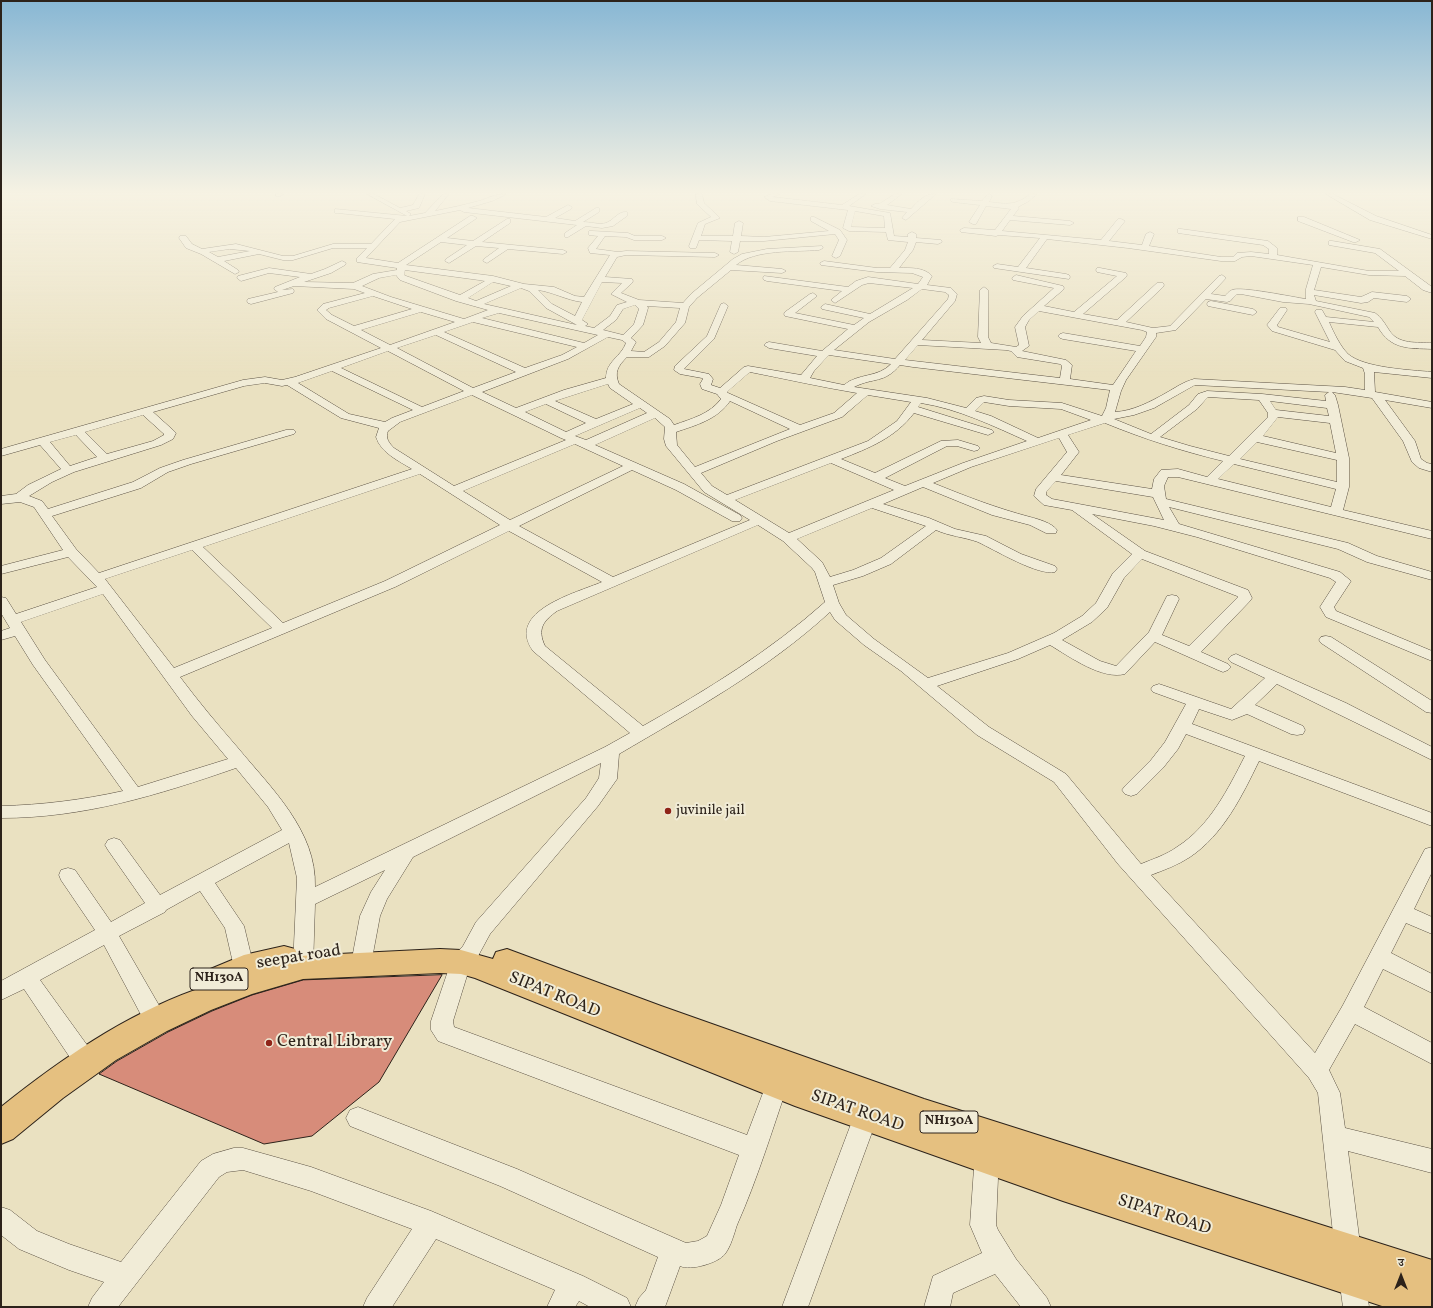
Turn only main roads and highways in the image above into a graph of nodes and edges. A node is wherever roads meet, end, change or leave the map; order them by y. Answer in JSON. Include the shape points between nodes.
{"nodes":[{"id":1,"x":466,"y":957,"type":"junction"},
{"id":2,"x":153,"y":1015,"type":"junction"},
{"id":3,"x":1,"y":1111,"type":"edge"},
{"id":4,"x":1,"y":1128,"type":"edge"},
{"id":5,"x":987,"y":1146,"type":"junction"},
{"id":6,"x":1352,"y":1279,"type":"edge"},
{"id":7,"x":1432,"y":1279,"type":"edge"},
{"id":8,"x":1432,"y":1303,"type":"edge"}],
"edges":[{"from":1,"to":2,"type":"highway","name":"seepat road","number":"NH130A","via":[[447,949],[303,960],[246,975],[200,1001]]},
{"from":1,"to":5,"type":"highway","name":"SIPAT ROAD","number":"NH130A","via":[[480,967],[776,1084],[866,1116]]},
{"from":1,"to":5,"type":"highway","name":"SIPAT ROAD","number":"NH130A","via":[[500,959],[924,1115]]},
{"from":2,"to":3,"type":"highway","name":"seepat road","number":"NH130A","via":[[79,1052]]},
{"from":2,"to":4,"type":"highway","name":"seepat road","number":"NH130A","via":[[51,1087]]},
{"from":5,"to":6,"type":"highway","name":"SIPAT ROAD","number":"NH130A","via":[[1063,1184]]},
{"from":6,"to":7,"type":"highway","name":"SIPAT ROAD","number":"NH130A"},
{"from":6,"to":8,"type":"highway","name":"SIPAT ROAD","number":"NH130A"}]}
